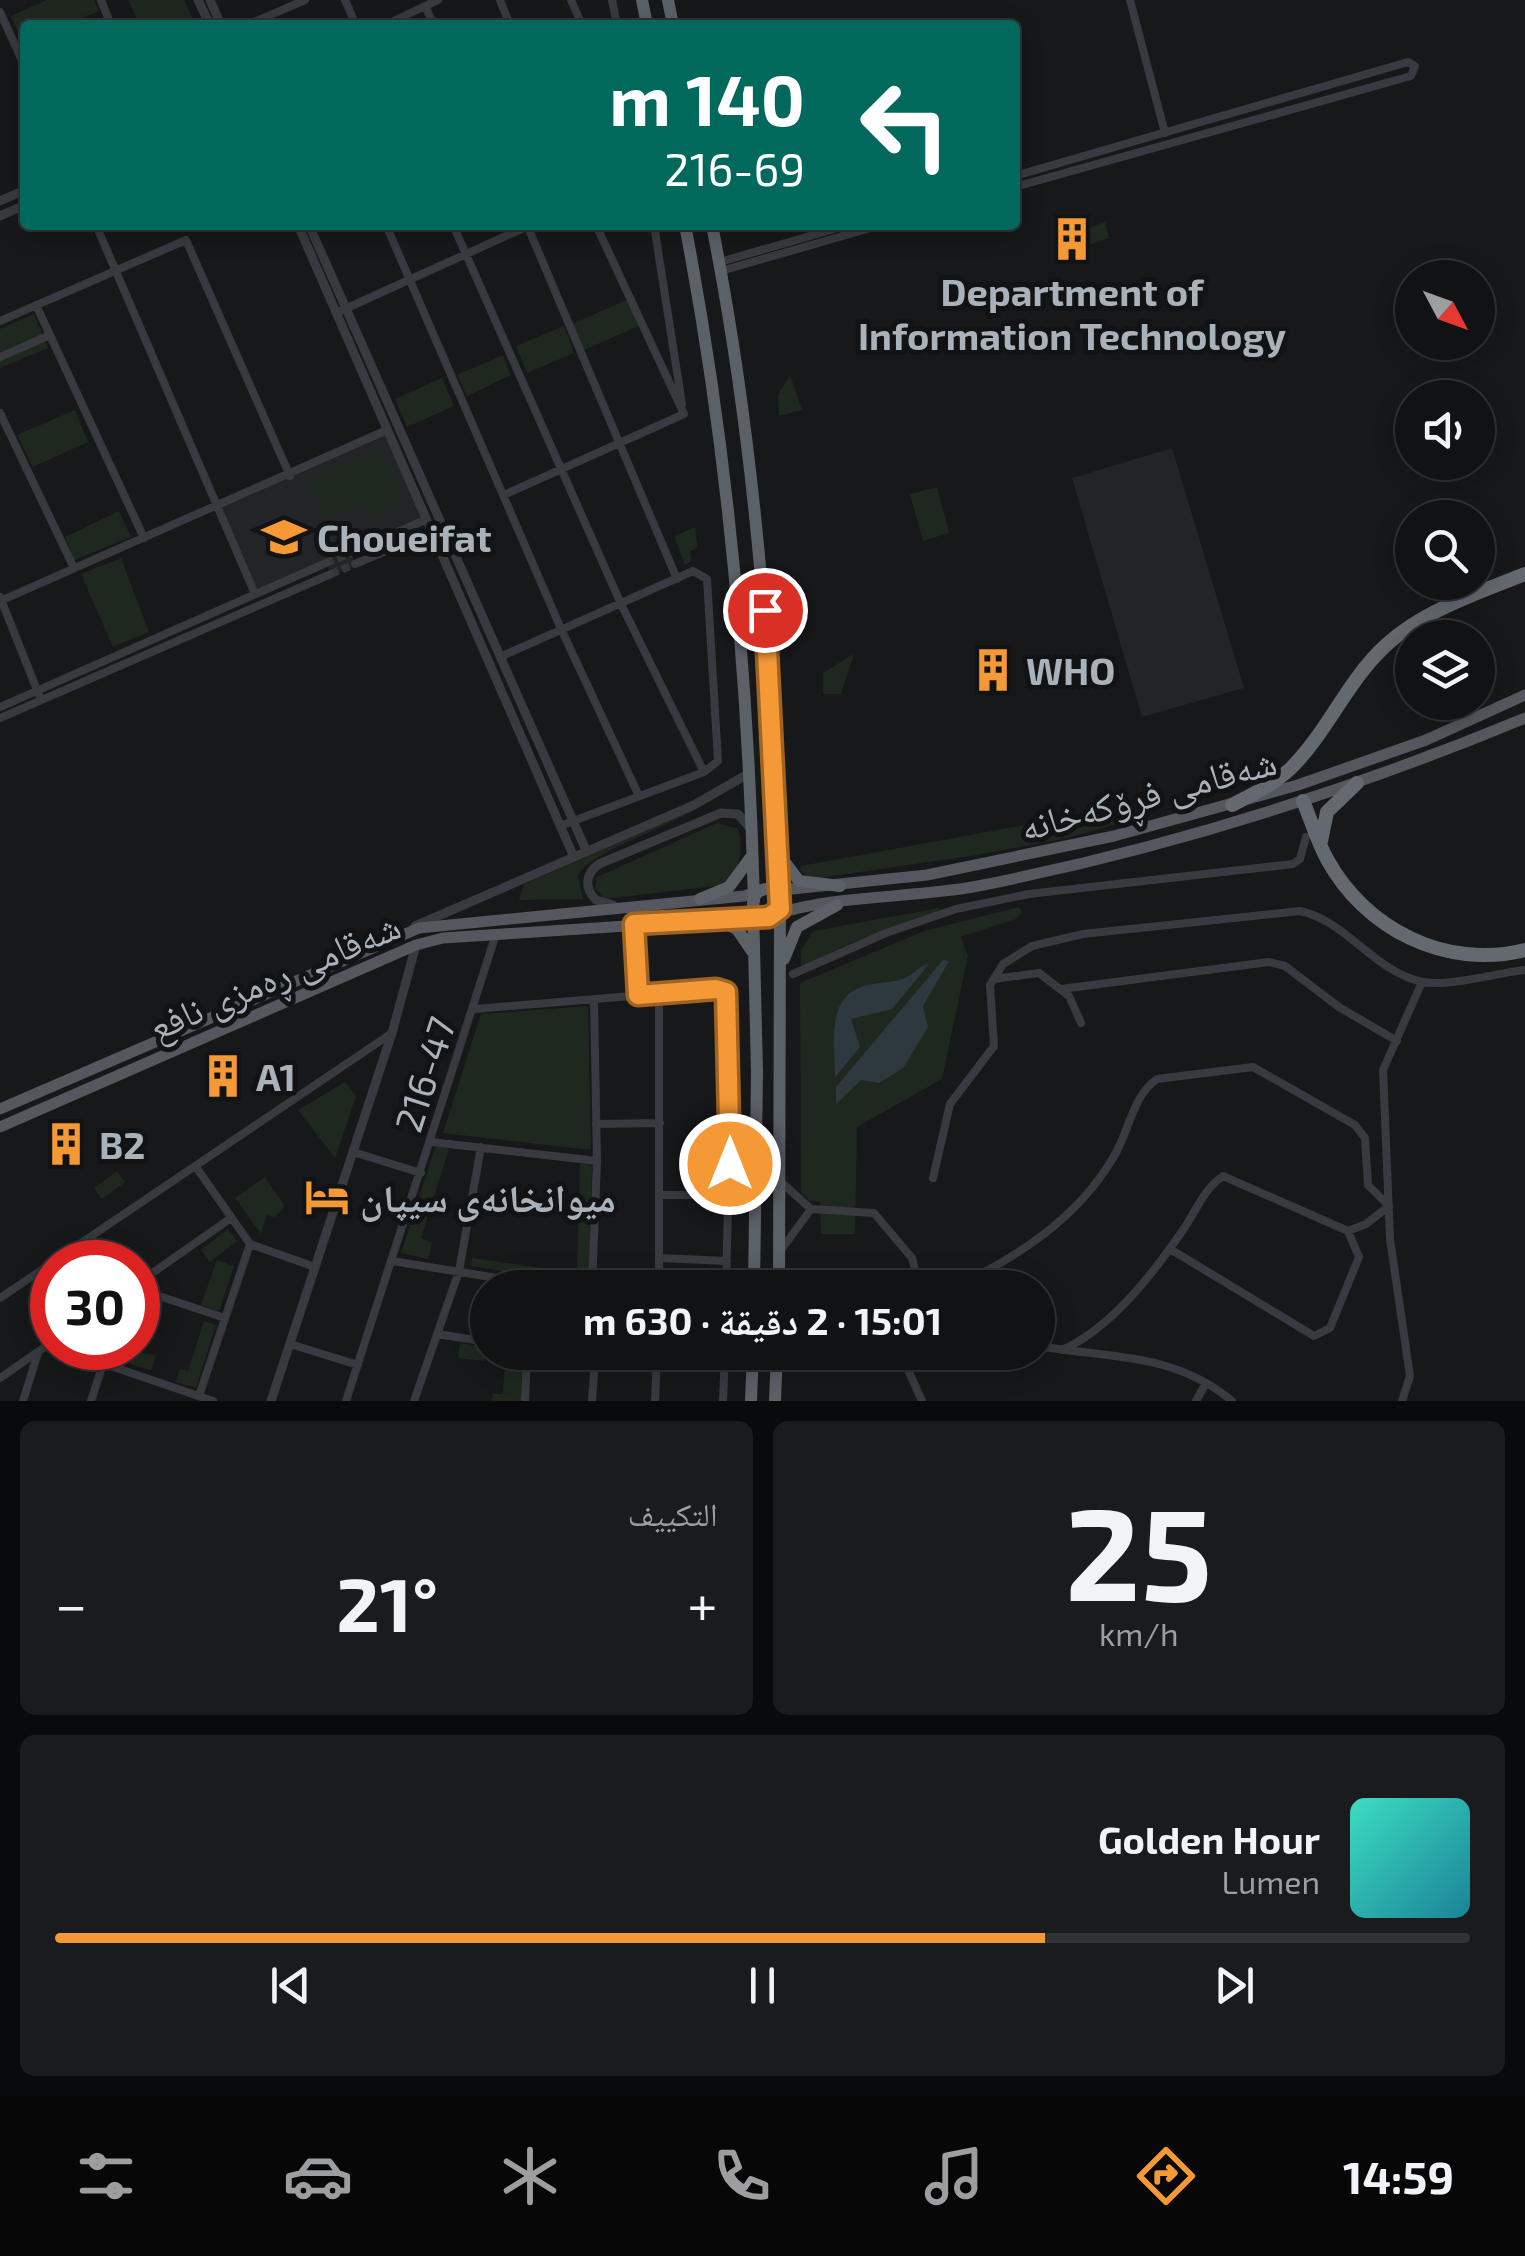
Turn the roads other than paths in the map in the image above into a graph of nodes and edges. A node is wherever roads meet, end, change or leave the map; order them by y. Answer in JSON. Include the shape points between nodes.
{"nodes":[{"id":1,"x":305,"y":0,"type":"edge"},
{"id":2,"x":438,"y":0,"type":"edge"},
{"id":3,"x":1130,"y":0,"type":"edge"},
{"id":4,"x":285,"y":4,"type":"edge"},
{"id":5,"x":425,"y":6,"type":"junction"},
{"id":6,"x":0,"y":12,"type":"edge"},
{"id":7,"x":256,"y":20,"type":"edge"},
{"id":8,"x":396,"y":20,"type":"edge"},
{"id":9,"x":432,"y":20,"type":"edge"},
{"id":10,"x":20,"y":56,"type":"edge"},
{"id":11,"x":1165,"y":132,"type":"junction"},
{"id":12,"x":1020,"y":175,"type":"edge"},
{"id":13,"x":1020,"y":186,"type":"edge"},
{"id":14,"x":98,"y":230,"type":"edge"},
{"id":15,"x":300,"y":230,"type":"edge"},
{"id":16,"x":311,"y":230,"type":"edge"},
{"id":17,"x":388,"y":230,"type":"edge"},
{"id":18,"x":456,"y":230,"type":"edge"},
{"id":19,"x":518,"y":230,"type":"edge"},
{"id":20,"x":530,"y":230,"type":"edge"},
{"id":21,"x":598,"y":230,"type":"edge"},
{"id":22,"x":655,"y":230,"type":"edge"},
{"id":23,"x":686,"y":230,"type":"edge"},
{"id":24,"x":713,"y":230,"type":"edge"},
{"id":25,"x":832,"y":230,"type":"edge"},
{"id":26,"x":861,"y":230,"type":"edge"},
{"id":27,"x":466,"y":255,"type":"junction"},
{"id":28,"x":720,"y":266,"type":"junction"},
{"id":29,"x":114,"y":270,"type":"junction"},
{"id":30,"x":411,"y":280,"type":"junction"},
{"id":31,"x":36,"y":306,"type":"junction"},
{"id":32,"x":341,"y":311,"type":"junction"},
{"id":33,"x":0,"y":321,"type":"edge"},
{"id":34,"x":50,"y":334,"type":"junction"},
{"id":35,"x":0,"y":357,"type":"edge"},
{"id":36,"x":0,"y":413,"type":"edge"},
{"id":37,"x":684,"y":414,"type":"junction"},
{"id":38,"x":387,"y":430,"type":"junction"},
{"id":39,"x":620,"y":442,"type":"junction"},
{"id":40,"x":561,"y":468,"type":"junction"},
{"id":41,"x":290,"y":476,"type":"junction"},
{"id":42,"x":422,"y":482,"type":"junction"},
{"id":43,"x":411,"y":487,"type":"junction"},
{"id":44,"x":504,"y":495,"type":"junction"},
{"id":45,"x":218,"y":505,"type":"junction"},
{"id":46,"x":426,"y":520,"type":"junction"},
{"id":47,"x":430,"y":532,"type":"junction"},
{"id":48,"x":144,"y":538,"type":"junction"},
{"id":49,"x":452,"y":548,"type":"junction"},
{"id":50,"x":350,"y":553,"type":"tunnel mouth"},
{"id":51,"x":440,"y":553,"type":"junction"},
{"id":52,"x":326,"y":563,"type":"tunnel mouth"},
{"id":53,"x":356,"y":564,"type":"tunnel mouth"},
{"id":54,"x":74,"y":568,"type":"junction"},
{"id":55,"x":331,"y":574,"type":"tunnel mouth"},
{"id":56,"x":1525,"y":574,"type":"edge"},
{"id":57,"x":677,"y":579,"type":"junction"},
{"id":58,"x":255,"y":594,"type":"junction"},
{"id":59,"x":0,"y":599,"type":"edge"},
{"id":60,"x":621,"y":604,"type":"junction"},
{"id":61,"x":562,"y":631,"type":"junction"},
{"id":62,"x":157,"y":643,"type":"junction"},
{"id":63,"x":500,"y":657,"type":"junction"},
{"id":64,"x":40,"y":695,"type":"junction"},
{"id":65,"x":1525,"y":695,"type":"edge"},
{"id":66,"x":0,"y":707,"type":"edge"},
{"id":67,"x":0,"y":718,"type":"edge"},
{"id":68,"x":1525,"y":718,"type":"edge"},
{"id":69,"x":1426,"y":740,"type":"junction"},
{"id":70,"x":1432,"y":755,"type":"junction"},
{"id":71,"x":704,"y":772,"type":"junction"},
{"id":72,"x":748,"y":774,"type":"junction"},
{"id":73,"x":1358,"y":782,"type":"junction"},
{"id":74,"x":1298,"y":785,"type":"junction"},
{"id":75,"x":639,"y":796,"type":"junction"},
{"id":76,"x":1303,"y":800,"type":"junction"},
{"id":77,"x":694,"y":805,"type":"junction"},
{"id":78,"x":1232,"y":806,"type":"junction"},
{"id":79,"x":574,"y":821,"type":"junction"},
{"id":80,"x":560,"y":826,"type":"junction"},
{"id":81,"x":685,"y":827,"type":"junction"},
{"id":82,"x":751,"y":829,"type":"junction"},
{"id":83,"x":1306,"y":836,"type":"dead end"},
{"id":84,"x":777,"y":845,"type":"junction"},
{"id":85,"x":1322,"y":847,"type":"junction"},
{"id":86,"x":586,"y":850,"type":"junction"},
{"id":87,"x":752,"y":854,"type":"junction"},
{"id":88,"x":573,"y":855,"type":"junction"},
{"id":89,"x":840,"y":886,"type":"junction"},
{"id":90,"x":722,"y":898,"type":"junction"},
{"id":91,"x":700,"y":899,"type":"junction"},
{"id":92,"x":767,"y":903,"type":"junction"},
{"id":93,"x":838,"y":905,"type":"junction"},
{"id":94,"x":621,"y":906,"type":"junction"},
{"id":95,"x":719,"y":918,"type":"junction"},
{"id":96,"x":634,"y":924,"type":"junction"},
{"id":97,"x":496,"y":934,"type":"junction"},
{"id":98,"x":390,"y":938,"type":"junction"},
{"id":99,"x":416,"y":944,"type":"junction"},
{"id":100,"x":1525,"y":950,"type":"edge"},
{"id":101,"x":755,"y":965,"type":"junction"},
{"id":102,"x":1525,"y":970,"type":"edge"},
{"id":103,"x":786,"y":975,"type":"junction"},
{"id":104,"x":994,"y":979,"type":"junction"},
{"id":105,"x":1422,"y":982,"type":"junction"},
{"id":106,"x":1061,"y":989,"type":"junction"},
{"id":107,"x":660,"y":993,"type":"junction"},
{"id":108,"x":638,"y":995,"type":"junction"},
{"id":109,"x":594,"y":999,"type":"junction"},
{"id":110,"x":474,"y":1010,"type":"junction"},
{"id":111,"x":1080,"y":1023,"type":"dead end"},
{"id":112,"x":392,"y":1033,"type":"junction"},
{"id":113,"x":1397,"y":1041,"type":"junction"},
{"id":114,"x":122,"y":1055,"type":"junction"},
{"id":115,"x":128,"y":1072,"type":"junction"},
{"id":116,"x":71,"y":1078,"type":"junction"},
{"id":117,"x":78,"y":1093,"type":"junction"},
{"id":118,"x":0,"y":1109,"type":"edge"},
{"id":119,"x":660,"y":1123,"type":"junction"},
{"id":120,"x":596,"y":1124,"type":"junction"},
{"id":121,"x":0,"y":1127,"type":"edge"},
{"id":122,"x":431,"y":1142,"type":"junction"},
{"id":123,"x":482,"y":1147,"type":"junction"},
{"id":124,"x":353,"y":1152,"type":"junction"},
{"id":125,"x":757,"y":1158,"type":"junction"},
{"id":126,"x":597,"y":1161,"type":"junction"},
{"id":127,"x":730,"y":1164,"type":"junction"},
{"id":128,"x":196,"y":1166,"type":"junction"},
{"id":129,"x":421,"y":1173,"type":"junction"},
{"id":130,"x":933,"y":1178,"type":"dead end"},
{"id":131,"x":780,"y":1182,"type":"junction"},
{"id":132,"x":660,"y":1194,"type":"junction"},
{"id":133,"x":728,"y":1195,"type":"junction"},
{"id":134,"x":1389,"y":1206,"type":"junction"},
{"id":135,"x":811,"y":1209,"type":"junction"},
{"id":136,"x":231,"y":1218,"type":"junction"},
{"id":137,"x":1348,"y":1231,"type":"junction"},
{"id":138,"x":86,"y":1240,"type":"edge"},
{"id":139,"x":250,"y":1244,"type":"junction"},
{"id":140,"x":1170,"y":1249,"type":"junction"},
{"id":141,"x":780,"y":1250,"type":"junction"},
{"id":142,"x":659,"y":1258,"type":"junction"},
{"id":143,"x":726,"y":1260,"type":"junction"},
{"id":144,"x":392,"y":1261,"type":"junction"},
{"id":145,"x":315,"y":1268,"type":"junction"},
{"id":146,"x":160,"y":1270,"type":"edge"},
{"id":147,"x":593,"y":1270,"type":"edge"},
{"id":148,"x":659,"y":1270,"type":"edge"},
{"id":149,"x":726,"y":1270,"type":"edge"},
{"id":150,"x":754,"y":1270,"type":"edge"},
{"id":151,"x":780,"y":1270,"type":"edge"},
{"id":152,"x":915,"y":1270,"type":"edge"},
{"id":153,"x":987,"y":1270,"type":"edge"},
{"id":154,"x":458,"y":1271,"type":"junction"},
{"id":155,"x":470,"y":1273,"type":"edge"},
{"id":156,"x":30,"y":1278,"type":"edge"},
{"id":157,"x":160,"y":1294,"type":"edge"},
{"id":158,"x":0,"y":1298,"type":"edge"},
{"id":159,"x":225,"y":1318,"type":"junction"},
{"id":160,"x":437,"y":1334,"type":"junction"},
{"id":161,"x":470,"y":1339,"type":"edge"},
{"id":162,"x":290,"y":1344,"type":"junction"},
{"id":163,"x":1055,"y":1349,"type":"edge"},
{"id":164,"x":1062,"y":1350,"type":"junction"},
{"id":165,"x":30,"y":1358,"type":"edge"},
{"id":166,"x":358,"y":1365,"type":"junction"},
{"id":167,"x":33,"y":1370,"type":"edge"},
{"id":168,"x":101,"y":1370,"type":"edge"},
{"id":169,"x":121,"y":1370,"type":"edge"},
{"id":170,"x":526,"y":1370,"type":"edge"},
{"id":171,"x":594,"y":1370,"type":"edge"},
{"id":172,"x":656,"y":1370,"type":"edge"},
{"id":173,"x":724,"y":1370,"type":"edge"},
{"id":174,"x":752,"y":1370,"type":"edge"},
{"id":175,"x":776,"y":1370,"type":"edge"},
{"id":176,"x":908,"y":1370,"type":"edge"},
{"id":177,"x":0,"y":1378,"type":"edge"},
{"id":178,"x":1206,"y":1382,"type":"junction"},
{"id":179,"x":199,"y":1396,"type":"junction"},
{"id":180,"x":23,"y":1401,"type":"edge"},
{"id":181,"x":91,"y":1401,"type":"edge"},
{"id":182,"x":213,"y":1401,"type":"edge"},
{"id":183,"x":271,"y":1401,"type":"edge"},
{"id":184,"x":346,"y":1401,"type":"edge"},
{"id":185,"x":414,"y":1401,"type":"edge"},
{"id":186,"x":525,"y":1401,"type":"edge"},
{"id":187,"x":592,"y":1401,"type":"edge"},
{"id":188,"x":655,"y":1401,"type":"edge"},
{"id":189,"x":724,"y":1401,"type":"edge"},
{"id":190,"x":751,"y":1401,"type":"edge"},
{"id":191,"x":774,"y":1401,"type":"edge"},
{"id":192,"x":922,"y":1401,"type":"edge"},
{"id":193,"x":1196,"y":1401,"type":"edge"},
{"id":194,"x":1232,"y":1401,"type":"edge"},
{"id":195,"x":1402,"y":1401,"type":"edge"}],
"edges":[{"from":1,"to":4,"type":"street"},
{"from":2,"to":5,"type":"street"},
{"from":3,"to":11,"type":"street"},
{"from":4,"to":7,"type":"street"},
{"from":5,"to":8,"type":"street"},
{"from":5,"to":9,"type":"street"},
{"from":6,"to":10,"type":"street"},
{"from":11,"to":12,"type":"street"},
{"from":11,"to":13,"type":"street","via":[[1408,62],[1415,66],[1411,76]]},
{"from":14,"to":29,"type":"street"},
{"from":15,"to":32,"type":"street"},
{"from":16,"to":32,"type":"street"},
{"from":17,"to":30,"type":"street"},
{"from":18,"to":27,"type":"street"},
{"from":19,"to":27,"type":"street"},
{"from":20,"to":39,"type":"street"},
{"from":21,"to":37,"type":"street"},
{"from":22,"to":37,"type":"street"},
{"from":23,"to":72,"type":"highway","via":[[722,447]]},
{"from":24,"to":28,"type":"highway"},
{"from":25,"to":28,"type":"street"},
{"from":26,"to":28,"type":"street"},
{"from":27,"to":30,"type":"street"},
{"from":27,"to":40,"type":"street"},
{"from":28,"to":84,"type":"highway","via":[[750,458],[767,630]]},
{"from":29,"to":31,"type":"street"},
{"from":29,"to":41,"type":"street","via":[[186,240]]},
{"from":29,"to":45,"type":"street"},
{"from":30,"to":32,"type":"street"},
{"from":30,"to":44,"type":"street"},
{"from":31,"to":33,"type":"street"},
{"from":31,"to":34,"type":"street"},
{"from":32,"to":38,"type":"street"},
{"from":32,"to":42,"type":"street"},
{"from":34,"to":35,"type":"street"},
{"from":34,"to":48,"type":"street"},
{"from":36,"to":54,"type":"street"},
{"from":37,"to":39,"type":"street"},
{"from":38,"to":41,"type":"street"},
{"from":38,"to":43,"type":"street"},
{"from":39,"to":40,"type":"street"},
{"from":39,"to":57,"type":"street"},
{"from":40,"to":44,"type":"street"},
{"from":40,"to":60,"type":"street"},
{"from":41,"to":45,"type":"street"},
{"from":42,"to":43,"type":"street"},
{"from":42,"to":49,"type":"street"},
{"from":43,"to":46,"type":"street"},
{"from":44,"to":61,"type":"street"},
{"from":45,"to":48,"type":"street"},
{"from":45,"to":58,"type":"street"},
{"from":46,"to":47,"type":"street"},
{"from":46,"to":50,"type":"street"},
{"from":47,"to":51,"type":"street"},
{"from":47,"to":53,"type":"street"},
{"from":48,"to":54,"type":"street"},
{"from":49,"to":51,"type":"street"},
{"from":49,"to":63,"type":"street"},
{"from":51,"to":80,"type":"street"},
{"from":52,"to":58,"type":"street"},
{"from":54,"to":59,"type":"street"},
{"from":55,"to":62,"type":"street"},
{"from":56,"to":78,"type":"highway","via":[[1450,605],[1381,650],[1348,686],[1312,746],[1288,771]]},
{"from":57,"to":60,"type":"street"},
{"from":57,"to":71,"type":"street","via":[[698,571],[707,579],[721,752]]},
{"from":58,"to":62,"type":"street"},
{"from":59,"to":64,"type":"street"},
{"from":60,"to":61,"type":"street"},
{"from":60,"to":71,"type":"street"},
{"from":61,"to":63,"type":"street"},
{"from":61,"to":75,"type":"street"},
{"from":62,"to":64,"type":"street"},
{"from":63,"to":79,"type":"street"},
{"from":64,"to":66,"type":"street"},
{"from":64,"to":67,"type":"street"},
{"from":65,"to":69,"type":"main road","name":"شەقامی فڕۆکەخانە"},
{"from":68,"to":70,"type":"main road","name":"شەقامی فڕۆکەخانە"},
{"from":69,"to":70,"type":"main road"},
{"from":69,"to":74,"type":"main road","name":"شەقامی فڕۆکەخانە"},
{"from":70,"to":73,"type":"main road","name":"شەقامی فڕۆکەخانە"},
{"from":71,"to":75,"type":"street"},
{"from":72,"to":77,"type":"street"},
{"from":72,"to":82,"type":"highway"},
{"from":73,"to":76,"type":"main road","name":"شەقامی فڕۆکەخانە"},
{"from":73,"to":85,"type":"highway","via":[[1327,812]]},
{"from":74,"to":76,"type":"main road"},
{"from":74,"to":78,"type":"main road","name":"شەقامی فڕۆکەخانە"},
{"from":75,"to":79,"type":"street"},
{"from":76,"to":85,"type":"highway"},
{"from":76,"to":93,"type":"main road","name":"شەقامی فڕۆکەخانە","via":[[1136,850]]},
{"from":77,"to":81,"type":"street","via":[[701,814]]},
{"from":77,"to":86,"type":"street"},
{"from":78,"to":89,"type":"main road","name":"شەقامی فڕۆکەخانە","via":[[1008,860]]},
{"from":79,"to":80,"type":"street"},
{"from":79,"to":86,"type":"street"},
{"from":80,"to":88,"type":"street"},
{"from":81,"to":82,"type":"street","via":[[729,812]]},
{"from":81,"to":94,"type":"street","via":[[590,871],[593,898]]},
{"from":82,"to":87,"type":"highway"},
{"from":83,"to":103,"type":"street","via":[[1293,864],[1029,894],[886,933]]},
{"from":84,"to":89,"type":"highway","via":[[800,882]]},
{"from":84,"to":92,"type":"highway"},
{"from":85,"to":100,"type":"highway","via":[[1359,903],[1406,937],[1473,956]]},
{"from":86,"to":88,"type":"street"},
{"from":87,"to":91,"type":"highway","via":[[730,886]]},
{"from":87,"to":92,"type":"highway"},
{"from":88,"to":98,"type":"street"},
{"from":89,"to":92,"type":"main road","name":"شەقامی فڕۆکەخانە"},
{"from":90,"to":91,"type":"main road","name":"شەقامی ڕەمزی نافع"},
{"from":90,"to":92,"type":"main road","name":"شەقامی ڕەمزی نافع"},
{"from":90,"to":95,"type":"main road","via":[[729,907]]},
{"from":91,"to":94,"type":"main road","name":"شەقامی ڕەمزی نافع"},
{"from":92,"to":93,"type":"main road","name":"شەقامی فڕۆکەخانە"},
{"from":92,"to":95,"type":"main road","name":"شەقامی ڕەمزی نافع"},
{"from":92,"to":101,"type":"highway"},
{"from":92,"to":103,"type":"highway"},
{"from":93,"to":103,"type":"highway","via":[[797,927]]},
{"from":94,"to":98,"type":"main road","name":"شەقامی ڕەمزی نافع","via":[[462,921]]},
{"from":95,"to":96,"type":"main road","name":"شەقامی ڕەمزی نافع"},
{"from":95,"to":101,"type":"highway","via":[[741,932]]},
{"from":96,"to":97,"type":"main road","name":"شەقامی ڕەمزی نافع"},
{"from":96,"to":108,"type":"street"},
{"from":97,"to":99,"type":"main road","name":"شەقامی ڕەمزی نافع"},
{"from":97,"to":110,"type":"street","name":"216-47"},
{"from":98,"to":114,"type":"main road","name":"شەقامی ڕەمزی نافع"},
{"from":99,"to":112,"type":"street"},
{"from":99,"to":115,"type":"main road","name":"شەقامی ڕەمزی نافع"},
{"from":101,"to":125,"type":"highway"},
{"from":102,"to":105,"type":"street"},
{"from":103,"to":131,"type":"highway"},
{"from":104,"to":105,"type":"street","via":[[1003,964],[1032,946],[1083,934],[1300,911],[1318,915],[1384,966]]},
{"from":104,"to":106,"type":"street","via":[[1039,973]]},
{"from":104,"to":130,"type":"street","via":[[994,1046],[950,1104]]},
{"from":105,"to":113,"type":"street"},
{"from":106,"to":111,"type":"street"},
{"from":106,"to":113,"type":"street","via":[[1269,962]]},
{"from":107,"to":108,"type":"street"},
{"from":107,"to":119,"type":"street"},
{"from":107,"to":127,"type":"street","via":[[726,992]]},
{"from":108,"to":109,"type":"street"},
{"from":109,"to":110,"type":"street"},
{"from":109,"to":120,"type":"street"},
{"from":110,"to":122,"type":"street","name":"216-47"},
{"from":112,"to":124,"type":"street"},
{"from":112,"to":128,"type":"street"},
{"from":113,"to":134,"type":"street","via":[[1383,1070]]},
{"from":114,"to":115,"type":"main road","via":[[116,1066]]},
{"from":114,"to":116,"type":"main road","name":"شەقامی ڕەمزی نافع"},
{"from":115,"to":117,"type":"main road","name":"شەقامی ڕەمزی نافع"},
{"from":116,"to":117,"type":"main road","via":[[82,1081]]},
{"from":116,"to":118,"type":"main road","name":"شەقامی ڕەمزی نافع"},
{"from":117,"to":121,"type":"main road","name":"شەقامی ڕەمزی نافع"},
{"from":119,"to":120,"type":"street"},
{"from":119,"to":132,"type":"street"},
{"from":120,"to":126,"type":"street"},
{"from":122,"to":123,"type":"street"},
{"from":122,"to":129,"type":"street","name":"216-47"},
{"from":123,"to":126,"type":"street"},
{"from":123,"to":154,"type":"street"},
{"from":124,"to":129,"type":"street"},
{"from":124,"to":145,"type":"street"},
{"from":125,"to":127,"type":"highway"},
{"from":125,"to":150,"type":"highway"},
{"from":126,"to":147,"type":"street"},
{"from":127,"to":133,"type":"street"},
{"from":128,"to":136,"type":"street"},
{"from":128,"to":138,"type":"street"},
{"from":129,"to":144,"type":"street","name":"216-47"},
{"from":131,"to":135,"type":"street"},
{"from":131,"to":141,"type":"highway"},
{"from":132,"to":133,"type":"street"},
{"from":132,"to":142,"type":"street"},
{"from":133,"to":143,"type":"street"},
{"from":134,"to":137,"type":"street"},
{"from":134,"to":153,"type":"street","via":[[1368,1186],[1365,1138],[1356,1125],[1267,1075],[1252,1068],[1157,1079],[1146,1087],[1112,1160],[1074,1208]]},
{"from":134,"to":195,"type":"street","via":[[1410,1376]]},
{"from":135,"to":141,"type":"street"},
{"from":135,"to":152,"type":"street","via":[[874,1213]]},
{"from":136,"to":139,"type":"street"},
{"from":136,"to":146,"type":"street"},
{"from":137,"to":140,"type":"street","via":[[1222,1176],[1210,1184]]},
{"from":137,"to":140,"type":"street","via":[[1359,1257],[1330,1328],[1314,1336]]},
{"from":139,"to":145,"type":"street"},
{"from":139,"to":159,"type":"street"},
{"from":140,"to":164,"type":"street","via":[[1098,1325]]},
{"from":141,"to":151,"type":"highway"},
{"from":142,"to":143,"type":"street"},
{"from":142,"to":148,"type":"street"},
{"from":143,"to":149,"type":"street"},
{"from":144,"to":154,"type":"street"},
{"from":144,"to":166,"type":"street","name":"216-47"},
{"from":145,"to":162,"type":"street"},
{"from":154,"to":155,"type":"street"},
{"from":154,"to":160,"type":"street"},
{"from":156,"to":158,"type":"street"},
{"from":157,"to":159,"type":"street"},
{"from":159,"to":179,"type":"street"},
{"from":160,"to":161,"type":"street"},
{"from":160,"to":185,"type":"street"},
{"from":162,"to":166,"type":"street"},
{"from":162,"to":183,"type":"street"},
{"from":163,"to":164,"type":"street"},
{"from":164,"to":178,"type":"street","via":[[1164,1363]]},
{"from":165,"to":177,"type":"street"},
{"from":166,"to":184,"type":"street","name":"216-47"},
{"from":167,"to":180,"type":"street"},
{"from":168,"to":181,"type":"street"},
{"from":169,"to":179,"type":"street"},
{"from":170,"to":186,"type":"street"},
{"from":171,"to":187,"type":"street"},
{"from":172,"to":188,"type":"street"},
{"from":173,"to":189,"type":"street"},
{"from":174,"to":190,"type":"highway"},
{"from":175,"to":191,"type":"highway"},
{"from":176,"to":192,"type":"street"},
{"from":178,"to":193,"type":"street"},
{"from":178,"to":194,"type":"street"},
{"from":179,"to":182,"type":"street"}]}
